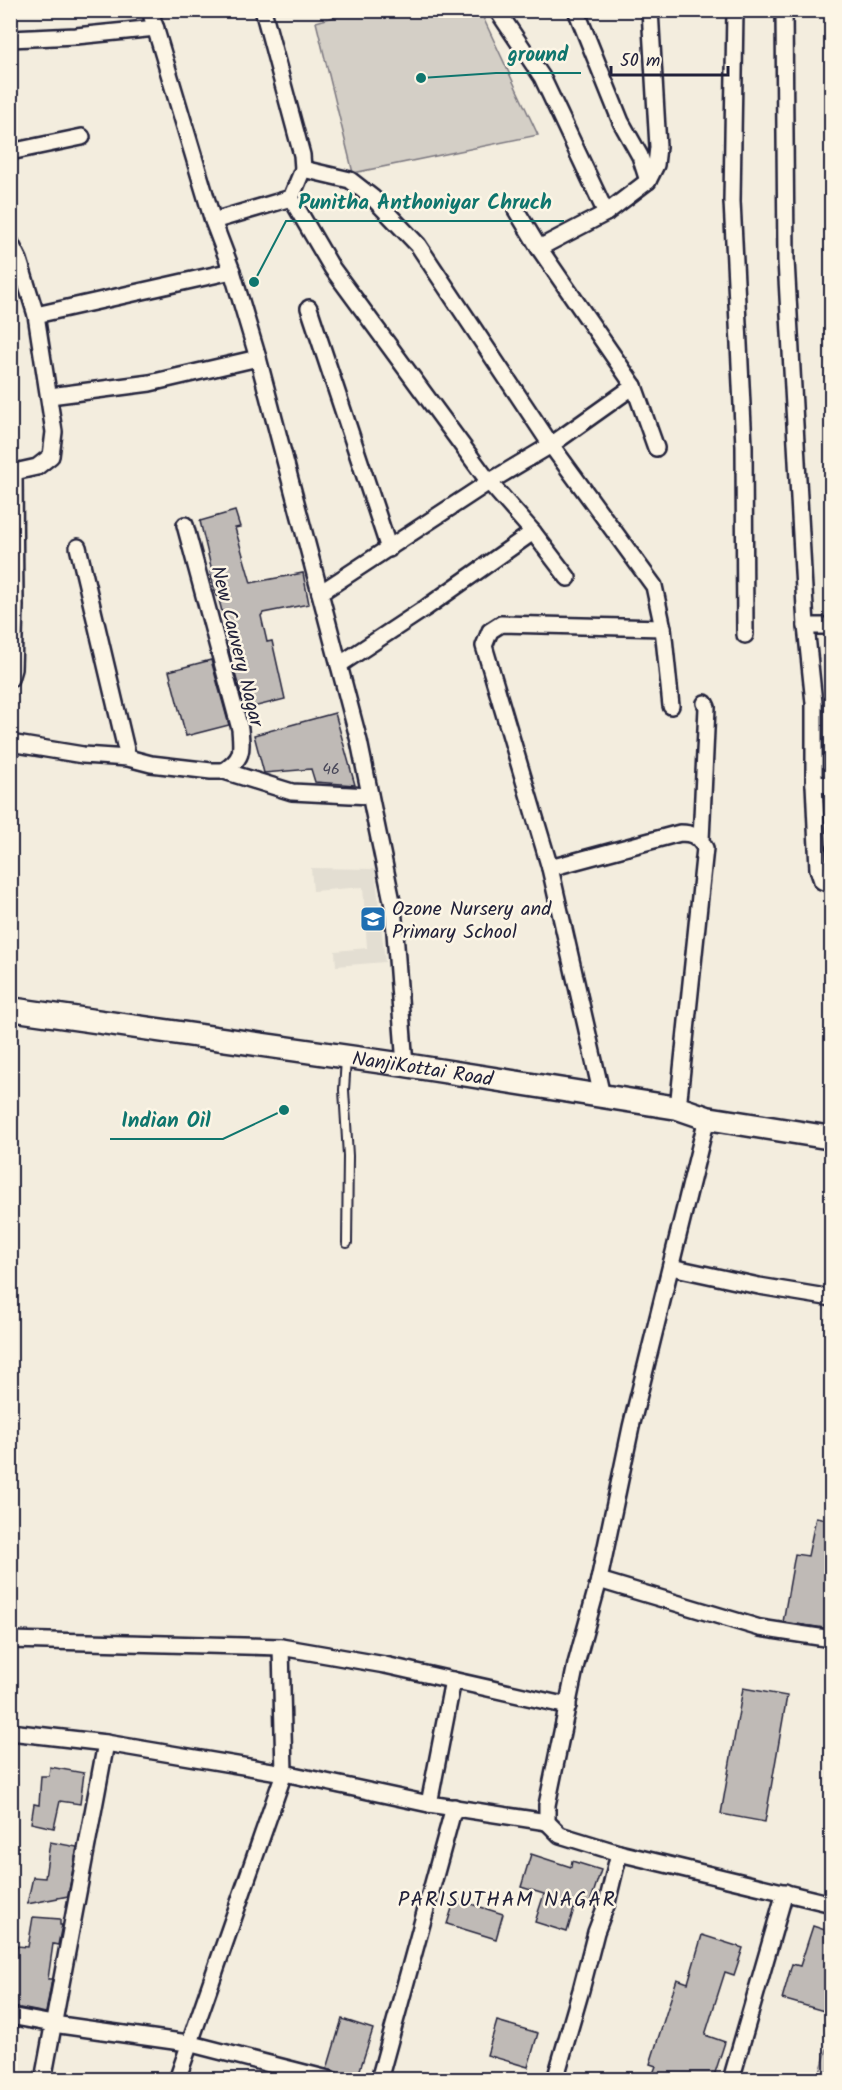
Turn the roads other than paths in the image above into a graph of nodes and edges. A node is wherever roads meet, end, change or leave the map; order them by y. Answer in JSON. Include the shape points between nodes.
{"nodes":[{"id":1,"x":150,"y":10,"type":"edge"},
{"id":2,"x":263,"y":10,"type":"edge"},
{"id":3,"x":497,"y":10,"type":"edge"},
{"id":4,"x":576,"y":10,"type":"edge"},
{"id":5,"x":650,"y":10,"type":"edge"},
{"id":6,"x":735,"y":10,"type":"edge"},
{"id":7,"x":784,"y":10,"type":"edge"},
{"id":8,"x":156,"y":28,"type":"junction"},
{"id":9,"x":10,"y":39,"type":"edge"},
{"id":10,"x":82,"y":137,"type":"dead end"},
{"id":11,"x":10,"y":152,"type":"edge"},
{"id":12,"x":303,"y":169,"type":"junction"},
{"id":13,"x":648,"y":181,"type":"junction"},
{"id":14,"x":291,"y":198,"type":"junction"},
{"id":15,"x":516,"y":210,"type":"dead end"},
{"id":16,"x":606,"y":213,"type":"junction"},
{"id":17,"x":213,"y":221,"type":"junction"},
{"id":18,"x":10,"y":242,"type":"edge"},
{"id":19,"x":539,"y":248,"type":"junction"},
{"id":20,"x":232,"y":271,"type":"junction"},
{"id":21,"x":309,"y":308,"type":"dead end"},
{"id":22,"x":36,"y":315,"type":"junction"},
{"id":23,"x":258,"y":358,"type":"junction"},
{"id":24,"x":634,"y":386,"type":"junction"},
{"id":25,"x":50,"y":396,"type":"junction"},
{"id":26,"x":551,"y":445,"type":"junction"},
{"id":27,"x":656,"y":448,"type":"dead end"},
{"id":28,"x":12,"y":473,"type":"edge"},
{"id":29,"x":489,"y":482,"type":"junction"},
{"id":30,"x":185,"y":525,"type":"dead end"},
{"id":31,"x":533,"y":531,"type":"junction"},
{"id":32,"x":78,"y":547,"type":"dead end"},
{"id":33,"x":389,"y":549,"type":"junction"},
{"id":34,"x":568,"y":578,"type":"dead end"},
{"id":35,"x":320,"y":593,"type":"junction"},
{"id":36,"x":806,"y":626,"type":"junction"},
{"id":37,"x":831,"y":626,"type":"edge"},
{"id":38,"x":663,"y":628,"type":"junction"},
{"id":39,"x":746,"y":634,"type":"dead end"},
{"id":40,"x":339,"y":665,"type":"junction"},
{"id":41,"x":10,"y":679,"type":"edge"},
{"id":42,"x":705,"y":703,"type":"dead end"},
{"id":43,"x":671,"y":706,"type":"dead end"},
{"id":44,"x":10,"y":743,"type":"edge"},
{"id":45,"x":128,"y":758,"type":"junction"},
{"id":46,"x":224,"y":771,"type":"junction"},
{"id":47,"x":814,"y":784,"type":"junction"},
{"id":48,"x":831,"y":785,"type":"edge"},
{"id":49,"x":370,"y":796,"type":"junction"},
{"id":50,"x":701,"y":840,"type":"junction"},
{"id":51,"x":550,"y":868,"type":"junction"},
{"id":52,"x":831,"y":885,"type":"edge"},
{"id":53,"x":10,"y":1009,"type":"edge"},
{"id":54,"x":346,"y":1056,"type":"junction"},
{"id":55,"x":405,"y":1065,"type":"junction"},
{"id":56,"x":602,"y":1096,"type":"junction"},
{"id":57,"x":678,"y":1108,"type":"junction"},
{"id":58,"x":707,"y":1118,"type":"junction"},
{"id":59,"x":831,"y":1138,"type":"edge"},
{"id":60,"x":347,"y":1243,"type":"dead end"},
{"id":61,"x":671,"y":1267,"type":"junction"},
{"id":62,"x":831,"y":1298,"type":"edge"},
{"id":63,"x":599,"y":1580,"type":"junction"},
{"id":64,"x":831,"y":1639,"type":"edge"},
{"id":65,"x":10,"y":1640,"type":"edge"},
{"id":66,"x":281,"y":1647,"type":"junction"},
{"id":67,"x":453,"y":1680,"type":"junction"},
{"id":68,"x":568,"y":1706,"type":"junction"},
{"id":69,"x":10,"y":1732,"type":"edge"},
{"id":70,"x":106,"y":1743,"type":"junction"},
{"id":71,"x":284,"y":1773,"type":"junction"},
{"id":72,"x":429,"y":1804,"type":"junction"},
{"id":73,"x":454,"y":1807,"type":"junction"},
{"id":74,"x":547,"y":1822,"type":"junction"},
{"id":75,"x":620,"y":1852,"type":"junction"},
{"id":76,"x":785,"y":1892,"type":"junction"},
{"id":77,"x":831,"y":1904,"type":"edge"},
{"id":78,"x":10,"y":2016,"type":"edge"},
{"id":79,"x":53,"y":2024,"type":"junction"},
{"id":80,"x":188,"y":2043,"type":"junction"},
{"id":81,"x":43,"y":2079,"type":"edge"},
{"id":82,"x":177,"y":2079,"type":"edge"},
{"id":83,"x":332,"y":2079,"type":"edge"},
{"id":84,"x":378,"y":2079,"type":"edge"},
{"id":85,"x":555,"y":2079,"type":"edge"},
{"id":86,"x":731,"y":2079,"type":"edge"}],
"edges":[{"from":1,"to":8,"type":"street"},
{"from":2,"to":12,"type":"street"},
{"from":3,"to":16,"type":"street","via":[[542,77]]},
{"from":4,"to":13,"type":"street"},
{"from":5,"to":13,"type":"street","via":[[658,147],[656,165]]},
{"from":6,"to":39,"type":"street","via":[[732,201],[744,446]]},
{"from":7,"to":36,"type":"street","via":[[786,260]]},
{"from":8,"to":9,"type":"street"},
{"from":8,"to":17,"type":"street"},
{"from":10,"to":11,"type":"street"},
{"from":12,"to":14,"type":"street"},
{"from":12,"to":26,"type":"street","via":[[350,180],[418,245]]},
{"from":13,"to":16,"type":"street"},
{"from":14,"to":17,"type":"street"},
{"from":14,"to":29,"type":"street","via":[[332,268]]},
{"from":15,"to":19,"type":"street"},
{"from":16,"to":19,"type":"street"},
{"from":17,"to":20,"type":"street"},
{"from":18,"to":22,"type":"street"},
{"from":19,"to":24,"type":"street"},
{"from":20,"to":22,"type":"street"},
{"from":20,"to":23,"type":"street"},
{"from":21,"to":33,"type":"street"},
{"from":22,"to":25,"type":"street"},
{"from":23,"to":25,"type":"street","via":[[150,383]]},
{"from":23,"to":35,"type":"street"},
{"from":24,"to":26,"type":"street"},
{"from":24,"to":27,"type":"street"},
{"from":25,"to":28,"type":"street","via":[[54,432],[51,456],[37,467]]},
{"from":26,"to":29,"type":"street"},
{"from":26,"to":38,"type":"street","via":[[654,586]]},
{"from":28,"to":41,"type":"street","via":[[15,606]]},
{"from":29,"to":31,"type":"street"},
{"from":29,"to":33,"type":"street"},
{"from":30,"to":46,"type":"street","name":"New Cauvery Nagar","via":[[240,729],[242,748],[237,762]]},
{"from":31,"to":34,"type":"street"},
{"from":31,"to":40,"type":"street"},
{"from":32,"to":45,"type":"street"},
{"from":33,"to":35,"type":"street"},
{"from":35,"to":40,"type":"street"},
{"from":36,"to":37,"type":"street"},
{"from":36,"to":47,"type":"street","via":[[814,703]]},
{"from":38,"to":43,"type":"street"},
{"from":38,"to":51,"type":"street","via":[[501,624],[490,631],[484,646]]},
{"from":40,"to":49,"type":"street"},
{"from":42,"to":50,"type":"street","via":[[708,707]]},
{"from":44,"to":45,"type":"street"},
{"from":45,"to":46,"type":"street"},
{"from":46,"to":49,"type":"street","via":[[292,792]]},
{"from":47,"to":48,"type":"street"},
{"from":47,"to":52,"type":"street","via":[[818,869],[822,881]]},
{"from":49,"to":55,"type":"street","via":[[393,906]]},
{"from":50,"to":51,"type":"street","via":[[691,833],[680,833]]},
{"from":50,"to":57,"type":"street","via":[[705,848]]},
{"from":51,"to":56,"type":"street"},
{"from":53,"to":54,"type":"main road","name":"NanjiKottai Road"},
{"from":54,"to":55,"type":"main road","name":"NanjiKottai Road"},
{"from":54,"to":60,"type":"lane"},
{"from":55,"to":56,"type":"main road","name":"NanjiKottai Road"},
{"from":56,"to":57,"type":"main road","name":"NanjiKottai Road"},
{"from":57,"to":58,"type":"main road","name":"NanjiKottai Road"},
{"from":58,"to":59,"type":"main road","name":"NanjiKottai Road"},
{"from":58,"to":61,"type":"street"},
{"from":61,"to":62,"type":"street"},
{"from":61,"to":63,"type":"street","via":[[631,1427]]},
{"from":63,"to":64,"type":"street","via":[[760,1628]]},
{"from":63,"to":68,"type":"street"},
{"from":65,"to":66,"type":"street"},
{"from":66,"to":67,"type":"street"},
{"from":66,"to":71,"type":"street"},
{"from":67,"to":68,"type":"street"},
{"from":67,"to":72,"type":"street"},
{"from":68,"to":74,"type":"street","via":[[547,1805]]},
{"from":69,"to":70,"type":"street"},
{"from":70,"to":71,"type":"street"},
{"from":70,"to":79,"type":"street"},
{"from":71,"to":72,"type":"street"},
{"from":71,"to":80,"type":"street"},
{"from":72,"to":73,"type":"street"},
{"from":73,"to":74,"type":"street"},
{"from":73,"to":84,"type":"street"},
{"from":74,"to":75,"type":"street","via":[[560,1835]]},
{"from":75,"to":76,"type":"street"},
{"from":75,"to":85,"type":"street"},
{"from":76,"to":77,"type":"street"},
{"from":76,"to":86,"type":"street"},
{"from":78,"to":79,"type":"street"},
{"from":79,"to":80,"type":"street"},
{"from":79,"to":81,"type":"street"},
{"from":80,"to":82,"type":"street"},
{"from":80,"to":83,"type":"street"}]}
